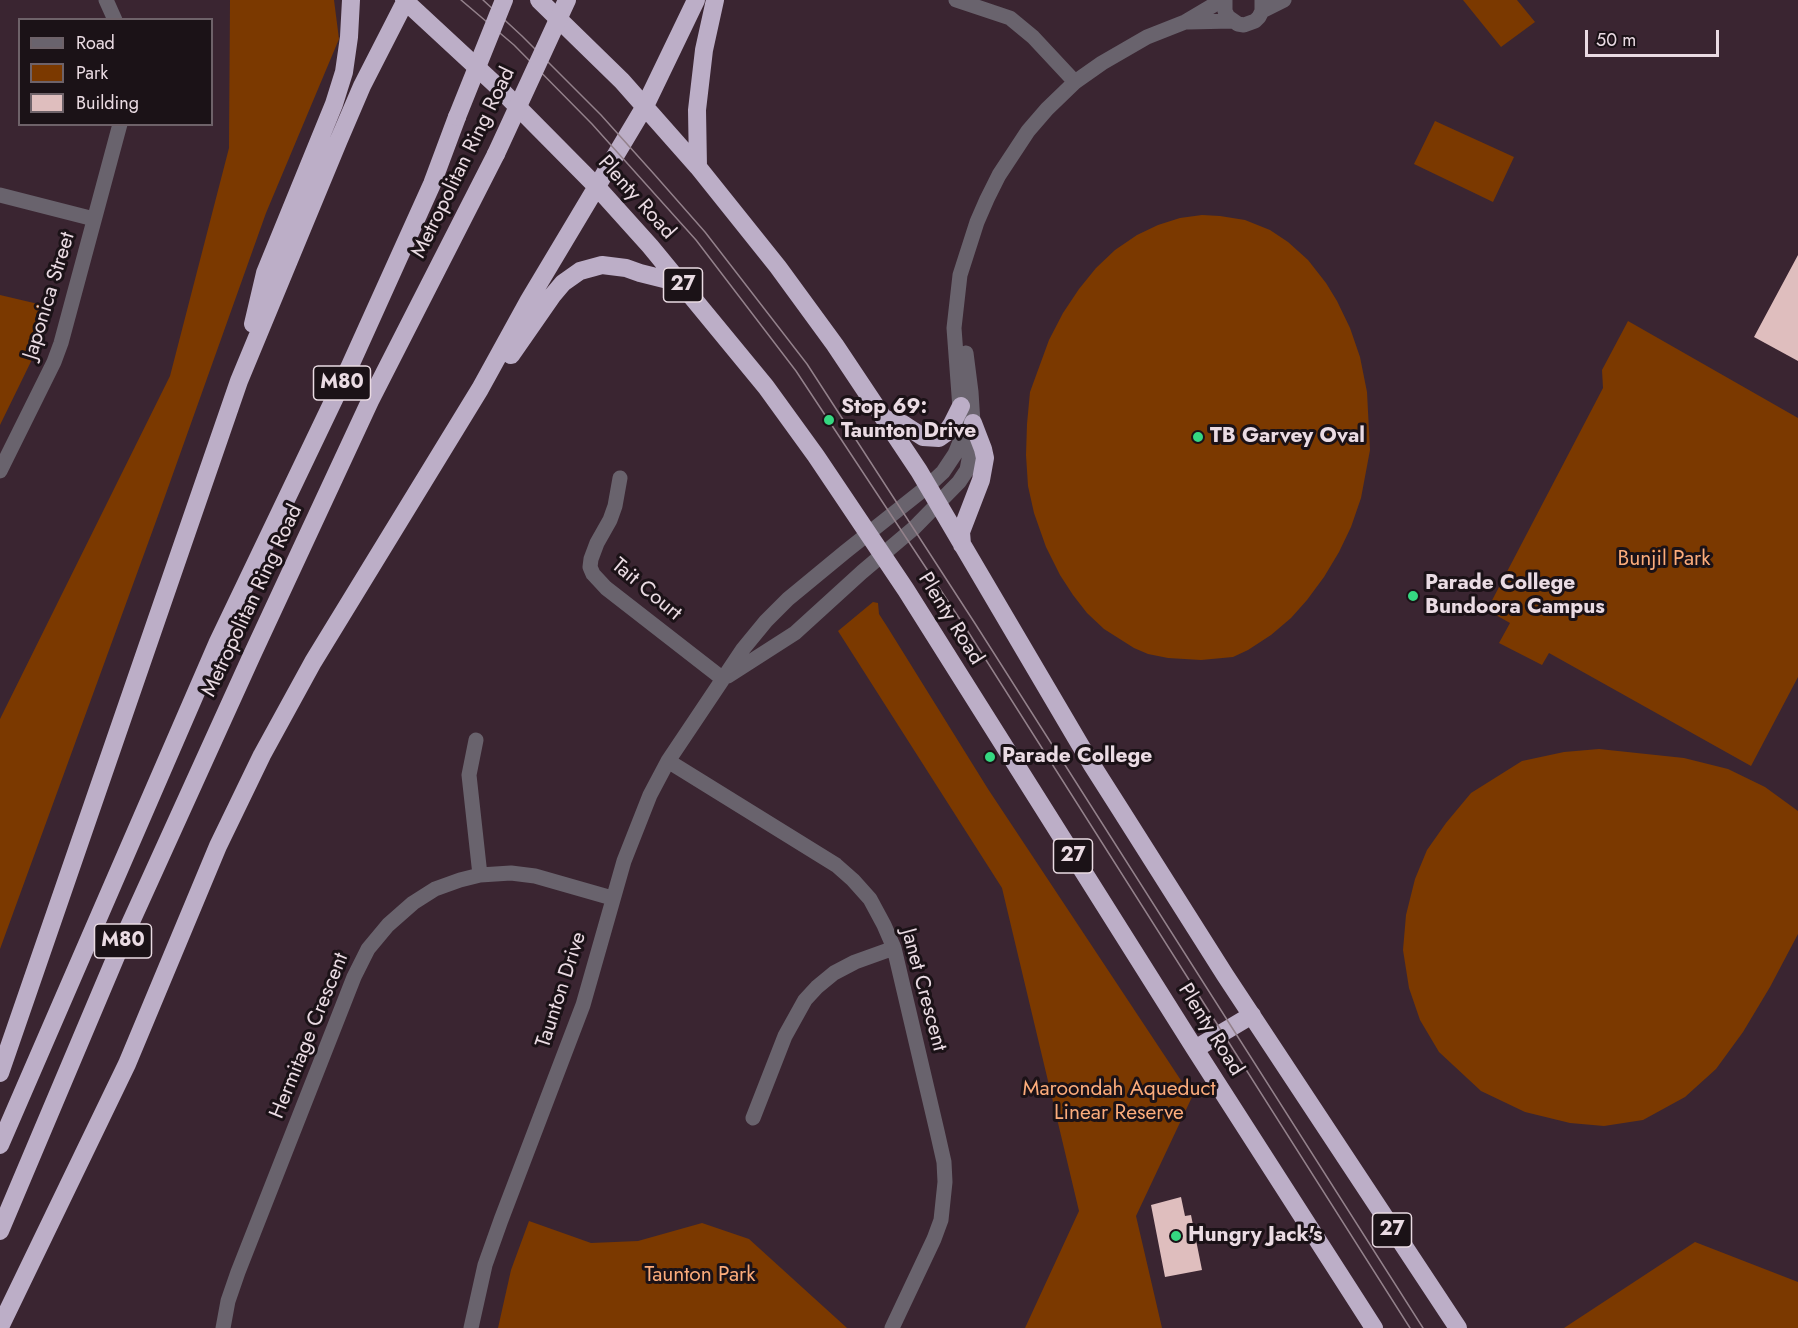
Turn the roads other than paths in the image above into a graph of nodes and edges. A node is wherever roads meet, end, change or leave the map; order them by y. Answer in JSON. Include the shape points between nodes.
{"nodes":[{"id":1,"x":106,"y":0,"type":"edge"},
{"id":2,"x":405,"y":0,"type":"edge"},
{"id":3,"x":504,"y":0,"type":"edge"},
{"id":4,"x":539,"y":0,"type":"edge"},
{"id":5,"x":567,"y":0,"type":"edge"},
{"id":6,"x":696,"y":0,"type":"edge"},
{"id":7,"x":715,"y":0,"type":"edge"},
{"id":8,"x":956,"y":0,"type":"edge"},
{"id":9,"x":1224,"y":0,"type":"edge"},
{"id":10,"x":1284,"y":0,"type":"edge"},
{"id":11,"x":1262,"y":6,"type":"edge"},
{"id":12,"x":351,"y":9,"type":"edge"},
{"id":13,"x":115,"y":18,"type":"edge"},
{"id":14,"x":1232,"y":21,"type":"junction"},
{"id":15,"x":1185,"y":22,"type":"junction"},
{"id":16,"x":1075,"y":82,"type":"junction"},
{"id":17,"x":645,"y":106,"type":"junction"},
{"id":18,"x":119,"y":126,"type":"edge"},
{"id":19,"x":698,"y":167,"type":"junction"},
{"id":20,"x":596,"y":186,"type":"junction"},
{"id":21,"x":0,"y":195,"type":"edge"},
{"id":22,"x":94,"y":219,"type":"junction"},
{"id":23,"x":973,"y":235,"type":"junction"},
{"id":24,"x":681,"y":283,"type":"junction"},
{"id":25,"x":239,"y":381,"type":"junction"},
{"id":26,"x":480,"y":389,"type":"junction"},
{"id":27,"x":961,"y":406,"type":"junction"},
{"id":28,"x":885,"y":419,"type":"junction"},
{"id":29,"x":973,"y":423,"type":"junction"},
{"id":30,"x":0,"y":471,"type":"edge"},
{"id":31,"x":620,"y":478,"type":"dead end"},
{"id":32,"x":928,"y":486,"type":"junction"},
{"id":33,"x":938,"y":505,"type":"junction"},
{"id":34,"x":868,"y":533,"type":"junction"},
{"id":35,"x":962,"y":545,"type":"junction"},
{"id":36,"x":883,"y":554,"type":"junction"},
{"id":37,"x":723,"y":679,"type":"junction"},
{"id":38,"x":476,"y":740,"type":"dead end"},
{"id":39,"x":668,"y":760,"type":"junction"},
{"id":40,"x":480,"y":875,"type":"junction"},
{"id":41,"x":612,"y":898,"type":"junction"},
{"id":42,"x":894,"y":948,"type":"junction"},
{"id":43,"x":1252,"y":1015,"type":"junction"},
{"id":44,"x":1195,"y":1049,"type":"junction"},
{"id":45,"x":0,"y":1073,"type":"edge"},
{"id":46,"x":753,"y":1118,"type":"dead end"},
{"id":47,"x":0,"y":1145,"type":"edge"},
{"id":48,"x":0,"y":1231,"type":"edge"},
{"id":49,"x":0,"y":1327,"type":"edge"},
{"id":50,"x":223,"y":1328,"type":"edge"},
{"id":51,"x":471,"y":1328,"type":"edge"},
{"id":52,"x":892,"y":1328,"type":"edge"},
{"id":53,"x":1374,"y":1328,"type":"edge"},
{"id":54,"x":1458,"y":1328,"type":"edge"}],
"edges":[{"from":1,"to":13,"type":"street"},
{"from":2,"to":20,"type":"highway","name":"Plenty Road","number":"27"},
{"from":2,"to":25,"type":"highway","via":[[362,86]]},
{"from":3,"to":47,"type":"highway","name":"Metropolitan Ring Road","number":"M80","bridge":true,"via":[[432,184],[207,666]]},
{"from":4,"to":17,"type":"highway","name":"Plenty Road","number":"27"},
{"from":5,"to":48,"type":"highway","name":"Metropolitan Ring Road","number":"M80","bridge":true,"via":[[496,154],[370,401],[252,655],[126,935]]},
{"from":6,"to":17,"type":"highway"},
{"from":7,"to":19,"type":"highway","via":[[696,118]]},
{"from":8,"to":16,"type":"street","via":[[1010,18]]},
{"from":9,"to":14,"type":"street"},
{"from":9,"to":15,"type":"street"},
{"from":10,"to":11,"type":"street"},
{"from":11,"to":14,"type":"street","via":[[1259,17],[1250,24]]},
{"from":12,"to":25,"type":"highway","via":[[344,72],[266,273]]},
{"from":14,"to":15,"type":"street"},
{"from":15,"to":16,"type":"street","via":[[1125,48]]},
{"from":16,"to":23,"type":"street","via":[[1047,109],[1013,153],[991,191]]},
{"from":17,"to":19,"type":"highway","name":"Plenty Road","number":"27"},
{"from":17,"to":20,"type":"highway"},
{"from":18,"to":22,"type":"street","name":"Japonica Street"},
{"from":19,"to":28,"type":"highway","name":"Plenty Road","number":"27","via":[[778,267]]},
{"from":20,"to":24,"type":"highway","name":"Plenty Road","number":"27"},
{"from":20,"to":26,"type":"highway"},
{"from":21,"to":22,"type":"street"},
{"from":22,"to":30,"type":"street","name":"Japonica Street","via":[[62,343]]},
{"from":23,"to":27,"type":"street","name":"Taunton Drive","via":[[960,275],[954,328]]},
{"from":23,"to":29,"type":"street","name":"Taunton Drive","via":[[964,332]]},
{"from":24,"to":26,"type":"highway","via":[[602,265],[580,271],[563,283],[509,357]]},
{"from":24,"to":34,"type":"highway","name":"Plenty Road","number":"27","via":[[766,387]]},
{"from":25,"to":45,"type":"highway"},
{"from":26,"to":49,"type":"highway","via":[[313,662],[262,755],[218,846],[127,1064]]},
{"from":27,"to":28,"type":"highway","via":[[939,438],[924,437],[903,424]]},
{"from":27,"to":32,"type":"street","name":"Taunton Drive","via":[[960,442],[943,472]]},
{"from":28,"to":32,"type":"highway","name":"Plenty Road","number":"27"},
{"from":29,"to":33,"type":"street","name":"Taunton Drive","via":[[967,470]]},
{"from":29,"to":35,"type":"highway","via":[[984,458],[981,480],[961,532]]},
{"from":31,"to":37,"type":"street","name":"Tait Court","via":[[610,520],[591,559],[593,574]]},
{"from":32,"to":33,"type":"highway","name":"Plenty Road","number":"27"},
{"from":32,"to":34,"type":"street","name":"Taunton Drive"},
{"from":33,"to":35,"type":"highway","name":"Plenty Road","number":"27"},
{"from":33,"to":36,"type":"street","name":"Taunton Drive"},
{"from":34,"to":36,"type":"highway","name":"Plenty Road","number":"27"},
{"from":34,"to":37,"type":"street","name":"Taunton Drive","via":[[766,621]]},
{"from":35,"to":43,"type":"highway","name":"Plenty Road","number":"27","via":[[1092,765]]},
{"from":36,"to":37,"type":"street","name":"Taunton Drive","via":[[795,633]]},
{"from":36,"to":44,"type":"highway","name":"Plenty Road","number":"27"},
{"from":37,"to":39,"type":"street","name":"Taunton Drive"},
{"from":38,"to":40,"type":"street","via":[[469,775]]},
{"from":39,"to":41,"type":"street","name":"Taunton Drive","via":[[636,828]]},
{"from":39,"to":42,"type":"street","name":"Janet Crescent","via":[[836,865],[870,899]]},
{"from":40,"to":41,"type":"street","name":"Hermitage Crescent","via":[[535,876]]},
{"from":40,"to":50,"type":"street","name":"Hermitage Crescent","via":[[435,889],[413,903],[387,925],[368,949],[242,1261]]},
{"from":41,"to":51,"type":"street","name":"Taunton Drive","via":[[583,1005],[485,1265]]},
{"from":42,"to":46,"type":"street","via":[[834,973],[805,1000],[785,1036]]},
{"from":42,"to":52,"type":"street","name":"Janet Crescent","via":[[944,1162],[945,1182],[941,1220]]},
{"from":43,"to":44,"type":"highway"},
{"from":43,"to":54,"type":"highway","name":"Plenty Road","number":"27"},
{"from":44,"to":53,"type":"highway","name":"Plenty Road","number":"27"}]}
